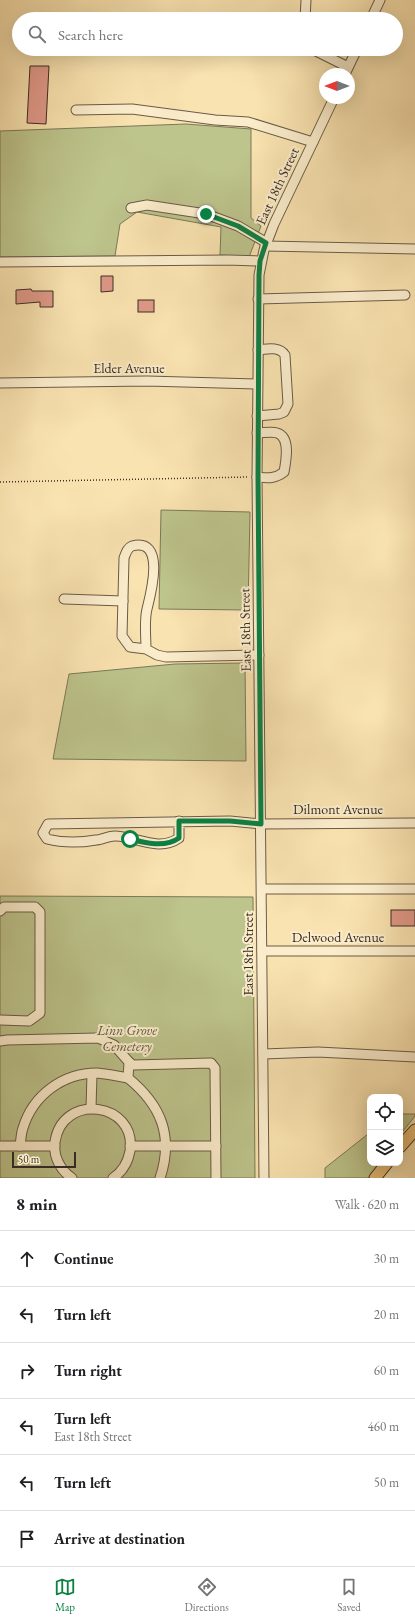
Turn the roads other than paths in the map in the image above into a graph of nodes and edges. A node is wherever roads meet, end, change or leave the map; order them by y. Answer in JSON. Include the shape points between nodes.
{"nodes":[{"id":1,"x":306,"y":0,"type":"edge"},
{"id":2,"x":379,"y":0,"type":"edge"},
{"id":3,"x":305,"y":12,"type":"edge"},
{"id":4,"x":374,"y":12,"type":"edge"},
{"id":5,"x":323,"y":56,"type":"edge"},
{"id":6,"x":354,"y":56,"type":"edge"},
{"id":7,"x":341,"y":68,"type":"edge"},
{"id":8,"x":348,"y":68,"type":"edge"},
{"id":9,"x":331,"y":104,"type":"edge"},
{"id":10,"x":76,"y":110,"type":"dead end"},
{"id":11,"x":312,"y":142,"type":"junction"},
{"id":12,"x":131,"y":208,"type":"dead end"},
{"id":13,"x":266,"y":245,"type":"junction"},
{"id":14,"x":415,"y":249,"type":"edge"},
{"id":15,"x":260,"y":261,"type":"junction"},
{"id":16,"x":0,"y":262,"type":"edge"},
{"id":17,"x":404,"y":295,"type":"dead end"},
{"id":18,"x":258,"y":299,"type":"junction"},
{"id":19,"x":258,"y":350,"type":"junction"},
{"id":20,"x":0,"y":383,"type":"edge"},
{"id":21,"x":257,"y":384,"type":"junction"},
{"id":22,"x":258,"y":416,"type":"junction"},
{"id":23,"x":258,"y":433,"type":"junction"},
{"id":24,"x":258,"y":477,"type":"junction"},
{"id":25,"x":64,"y":599,"type":"dead end"},
{"id":26,"x":123,"y":601,"type":"junction"},
{"id":27,"x":146,"y":649,"type":"junction"},
{"id":28,"x":260,"y":655,"type":"junction"},
{"id":29,"x":179,"y":821,"type":"junction"},
{"id":30,"x":415,"y":823,"type":"edge"},
{"id":31,"x":261,"y":824,"type":"junction"},
{"id":32,"x":415,"y":889,"type":"edge"},
{"id":33,"x":262,"y":890,"type":"junction"},
{"id":34,"x":0,"y":911,"type":"edge"},
{"id":35,"x":415,"y":950,"type":"edge"},
{"id":36,"x":262,"y":951,"type":"junction"},
{"id":37,"x":0,"y":1020,"type":"edge"},
{"id":38,"x":0,"y":1041,"type":"edge"},
{"id":39,"x":263,"y":1054,"type":"junction"},
{"id":40,"x":415,"y":1057,"type":"edge"},
{"id":41,"x":129,"y":1062,"type":"junction"},
{"id":42,"x":92,"y":1074,"type":"junction"},
{"id":43,"x":128,"y":1078,"type":"junction"},
{"id":44,"x":91,"y":1108,"type":"junction"},
{"id":45,"x":415,"y":1130,"type":"edge"},
{"id":46,"x":403,"y":1144,"type":"edge"},
{"id":47,"x":0,"y":1146,"type":"edge"},
{"id":48,"x":20,"y":1146,"type":"junction"},
{"id":49,"x":54,"y":1146,"type":"junction"},
{"id":50,"x":130,"y":1146,"type":"junction"},
{"id":51,"x":166,"y":1146,"type":"junction"},
{"id":52,"x":216,"y":1146,"type":"junction"},
{"id":53,"x":385,"y":1166,"type":"edge"},
{"id":54,"x":72,"y":1178,"type":"edge"},
{"id":55,"x":112,"y":1178,"type":"edge"},
{"id":56,"x":160,"y":1178,"type":"edge"},
{"id":57,"x":216,"y":1178,"type":"edge"},
{"id":58,"x":264,"y":1178,"type":"edge"},
{"id":59,"x":375,"y":1178,"type":"edge"}],
"edges":[{"from":1,"to":3,"type":"street"},
{"from":2,"to":4,"type":"street"},
{"from":5,"to":7,"type":"street"},
{"from":6,"to":8,"type":"street"},
{"from":9,"to":11,"type":"street","name":"East 18th Street"},
{"from":10,"to":11,"type":"street","via":[[132,109],[248,122]]},
{"from":11,"to":13,"type":"street","name":"East 18th Street"},
{"from":12,"to":13,"type":"street","via":[[147,205],[206,214],[238,226]]},
{"from":13,"to":14,"type":"street"},
{"from":13,"to":15,"type":"street","name":"East 18th Street"},
{"from":15,"to":16,"type":"street"},
{"from":15,"to":18,"type":"street","name":"East 18th Street"},
{"from":17,"to":18,"type":"street"},
{"from":18,"to":19,"type":"street","name":"East 18th Street"},
{"from":19,"to":21,"type":"street","name":"East 18th Street"},
{"from":19,"to":22,"type":"street","via":[[276,349],[285,355],[288,404],[284,412],[279,414]]},
{"from":20,"to":21,"type":"street","name":"Elder Avenue"},
{"from":21,"to":22,"type":"street","name":"East 18th Street"},
{"from":22,"to":23,"type":"street","name":"East 18th Street"},
{"from":23,"to":24,"type":"street","name":"East 18th Street"},
{"from":23,"to":24,"type":"street","via":[[277,433],[283,436],[286,442],[284,472],[276,477]]},
{"from":24,"to":28,"type":"street","name":"East 18th Street"},
{"from":25,"to":26,"type":"street"},
{"from":26,"to":27,"type":"street","via":[[122,636],[130,647]]},
{"from":26,"to":27,"type":"street","via":[[126,551],[130,547],[144,546],[152,552],[154,561],[147,610]]},
{"from":27,"to":28,"type":"street","via":[[166,658]]},
{"from":28,"to":31,"type":"street","name":"East 18th Street"},
{"from":29,"to":29,"type":"street","name":"Dilmont Avenue","via":[[48,824],[43,833],[47,839],[58,842],[97,840],[115,835],[148,844],[173,842],[179,838]]},
{"from":29,"to":31,"type":"street","name":"Dilmont Avenue"},
{"from":30,"to":31,"type":"street","name":"Dilmont Avenue"},
{"from":31,"to":33,"type":"street","name":"East 18th Street"},
{"from":32,"to":33,"type":"street"},
{"from":33,"to":36,"type":"street","name":"East 18th Street"},
{"from":34,"to":37,"type":"street","via":[[4,907],[35,907],[40,912],[40,1013],[30,1021]]},
{"from":35,"to":36,"type":"street","name":"Delwood Avenue"},
{"from":36,"to":39,"type":"street","name":"East 18th Street"},
{"from":38,"to":41,"type":"street","via":[[98,1038],[114,1045]]},
{"from":39,"to":40,"type":"street","via":[[318,1052]]},
{"from":39,"to":58,"type":"street","name":"East 18th Street"},
{"from":41,"to":43,"type":"street"},
{"from":41,"to":52,"type":"street","via":[[133,1065],[211,1063],[215,1068]]},
{"from":42,"to":43,"type":"street"},
{"from":42,"to":44,"type":"street"},
{"from":42,"to":48,"type":"street","via":[[67,1078],[38,1098],[23,1128]]},
{"from":43,"to":51,"type":"street","via":[[142,1090],[158,1112]]},
{"from":44,"to":49,"type":"street","via":[[79,1110],[64,1121],[57,1132]]},
{"from":44,"to":50,"type":"street","via":[[106,1111],[121,1121],[126,1128]]},
{"from":45,"to":46,"type":"main road"},
{"from":47,"to":48,"type":"street"},
{"from":48,"to":49,"type":"street"},
{"from":49,"to":54,"type":"street","via":[[60,1166]]},
{"from":50,"to":51,"type":"street"},
{"from":50,"to":55,"type":"street","via":[[129,1157],[124,1166]]},
{"from":51,"to":52,"type":"street"},
{"from":51,"to":56,"type":"street"},
{"from":52,"to":57,"type":"street"},
{"from":53,"to":59,"type":"main road"}]}
